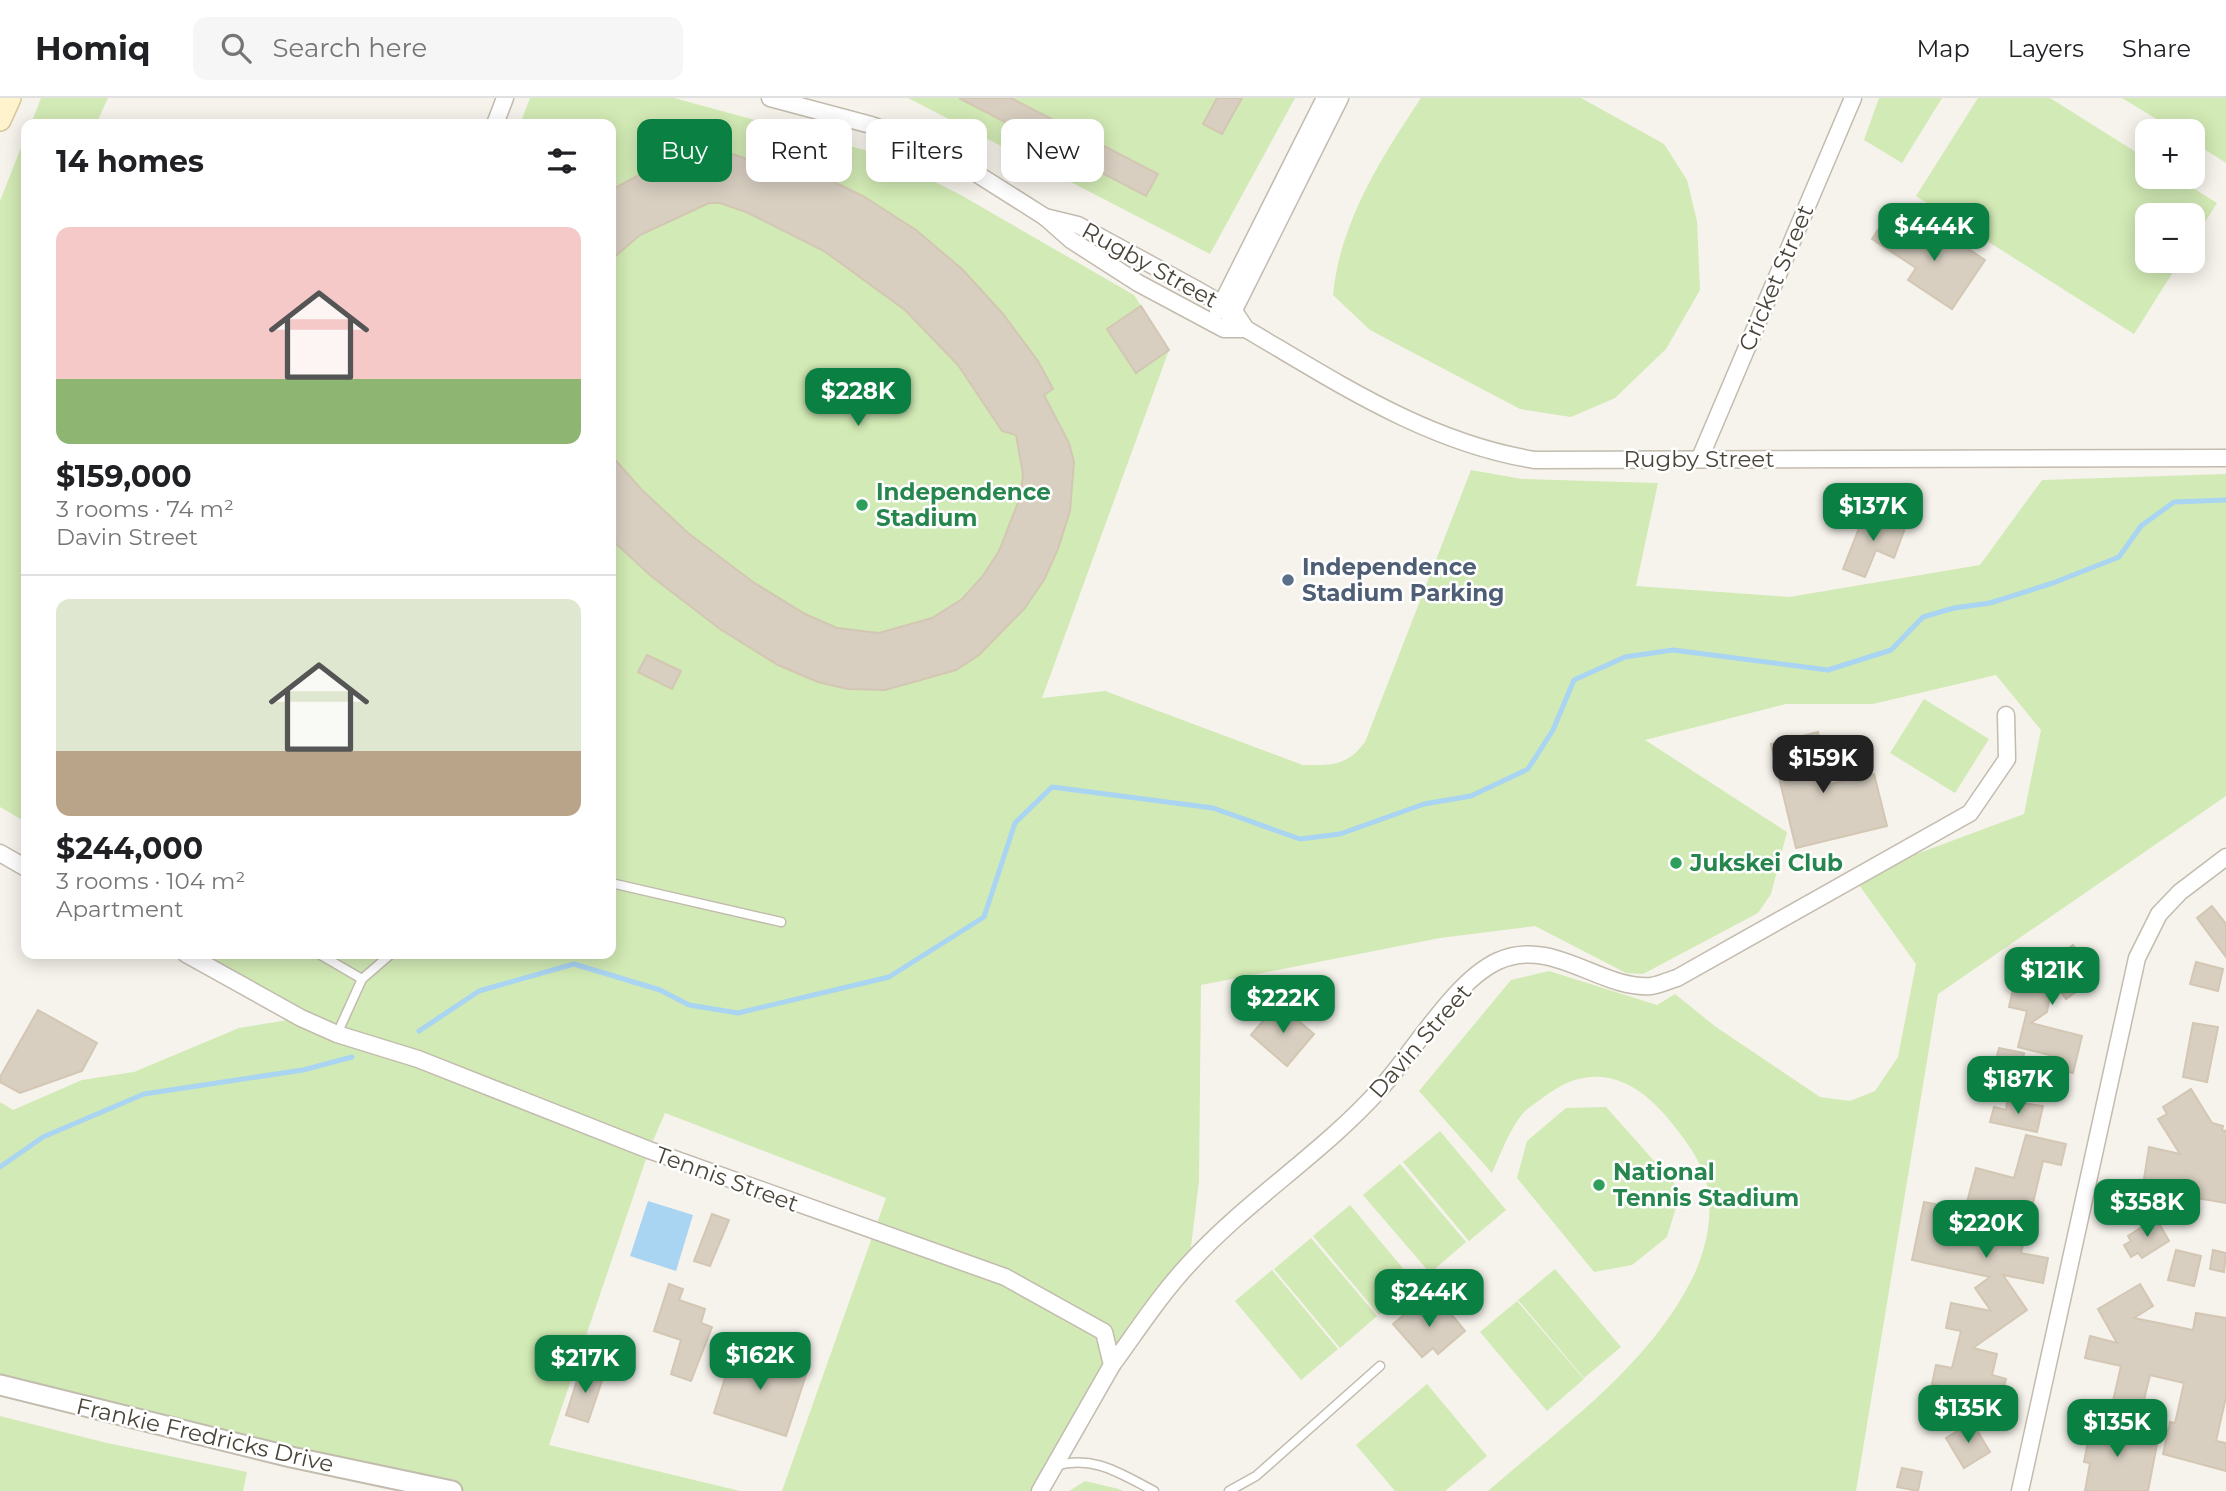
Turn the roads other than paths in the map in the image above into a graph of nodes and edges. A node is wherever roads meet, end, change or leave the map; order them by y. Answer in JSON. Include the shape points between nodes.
{"nodes":[{"id":1,"x":10,"y":98,"type":"edge"},
{"id":2,"x":505,"y":98,"type":"edge"},
{"id":3,"x":770,"y":98,"type":"edge"},
{"id":4,"x":1325,"y":98,"type":"edge"},
{"id":5,"x":1340,"y":98,"type":"edge"},
{"id":6,"x":1853,"y":98,"type":"edge"},
{"id":7,"x":497,"y":119,"type":"edge"},
{"id":8,"x":0,"y":120,"type":"edge"},
{"id":9,"x":1045,"y":217,"type":"junction"},
{"id":10,"x":1228,"y":307,"type":"junction"},
{"id":11,"x":1218,"y":326,"type":"junction"},
{"id":12,"x":1246,"y":329,"type":"junction"},
{"id":13,"x":1700,"y":458,"type":"junction"},
{"id":14,"x":2226,"y":458,"type":"edge"},
{"id":15,"x":2006,"y":715,"type":"dead end"},
{"id":16,"x":0,"y":853,"type":"edge"},
{"id":17,"x":2226,"y":857,"type":"edge"},
{"id":18,"x":21,"y":865,"type":"edge"},
{"id":19,"x":616,"y":884,"type":"edge"},
{"id":20,"x":781,"y":922,"type":"dead end"},
{"id":21,"x":195,"y":959,"type":"edge"},
{"id":22,"x":328,"y":959,"type":"edge"},
{"id":23,"x":384,"y":959,"type":"edge"},
{"id":24,"x":362,"y":979,"type":"junction"},
{"id":25,"x":337,"y":1034,"type":"junction"},
{"id":26,"x":1112,"y":1365,"type":"junction"},
{"id":27,"x":1380,"y":1366,"type":"dead end"},
{"id":28,"x":0,"y":1385,"type":"edge"},
{"id":29,"x":1055,"y":1466,"type":"junction"},
{"id":30,"x":452,"y":1491,"type":"edge"},
{"id":31,"x":1040,"y":1491,"type":"edge"},
{"id":32,"x":1154,"y":1491,"type":"edge"},
{"id":33,"x":1229,"y":1491,"type":"edge"},
{"id":34,"x":2020,"y":1491,"type":"edge"}],
"edges":[{"from":1,"to":8,"type":"main road"},
{"from":2,"to":7,"type":"street"},
{"from":3,"to":9,"type":"street","name":"Rugby Street","via":[[918,142]]},
{"from":4,"to":10,"type":"street"},
{"from":5,"to":10,"type":"street"},
{"from":6,"to":13,"type":"street","name":"Cricket Street"},
{"from":9,"to":10,"type":"street","name":"Rugby Street","via":[[1087,229]]},
{"from":9,"to":11,"type":"street","name":"Rugby Street","via":[[1115,269]]},
{"from":10,"to":11,"type":"street"},
{"from":10,"to":12,"type":"street","name":"Rugby Street"},
{"from":11,"to":12,"type":"street","name":"Rugby Street"},
{"from":12,"to":13,"type":"street","name":"Rugby Street","via":[[1367,400],[1433,432],[1492,453],[1535,460]]},
{"from":13,"to":14,"type":"street","name":"Rugby Street"},
{"from":15,"to":26,"type":"street","name":"Davin Street","via":[[2007,759],[1970,813],[1677,978],[1653,986],[1633,985],[1544,957],[1499,961],[1478,974],[1459,991],[1379,1091],[1189,1263]]},
{"from":16,"to":18,"type":"street"},
{"from":17,"to":34,"type":"street","via":[[2159,914],[2137,958]]},
{"from":19,"to":20,"type":"lane"},
{"from":21,"to":25,"type":"street","name":"Tennis Street"},
{"from":22,"to":24,"type":"lane"},
{"from":23,"to":24,"type":"lane"},
{"from":24,"to":25,"type":"lane"},
{"from":25,"to":26,"type":"street","name":"Tennis Street","via":[[418,1059],[685,1164],[1005,1277],[1104,1332]]},
{"from":26,"to":29,"type":"street"},
{"from":27,"to":33,"type":"lane","via":[[1256,1476]]},
{"from":28,"to":30,"type":"street","name":"Frankie Fredricks Drive","via":[[291,1457]]},
{"from":29,"to":31,"type":"street"},
{"from":29,"to":32,"type":"lane","via":[[1074,1460],[1098,1463]]}]}
